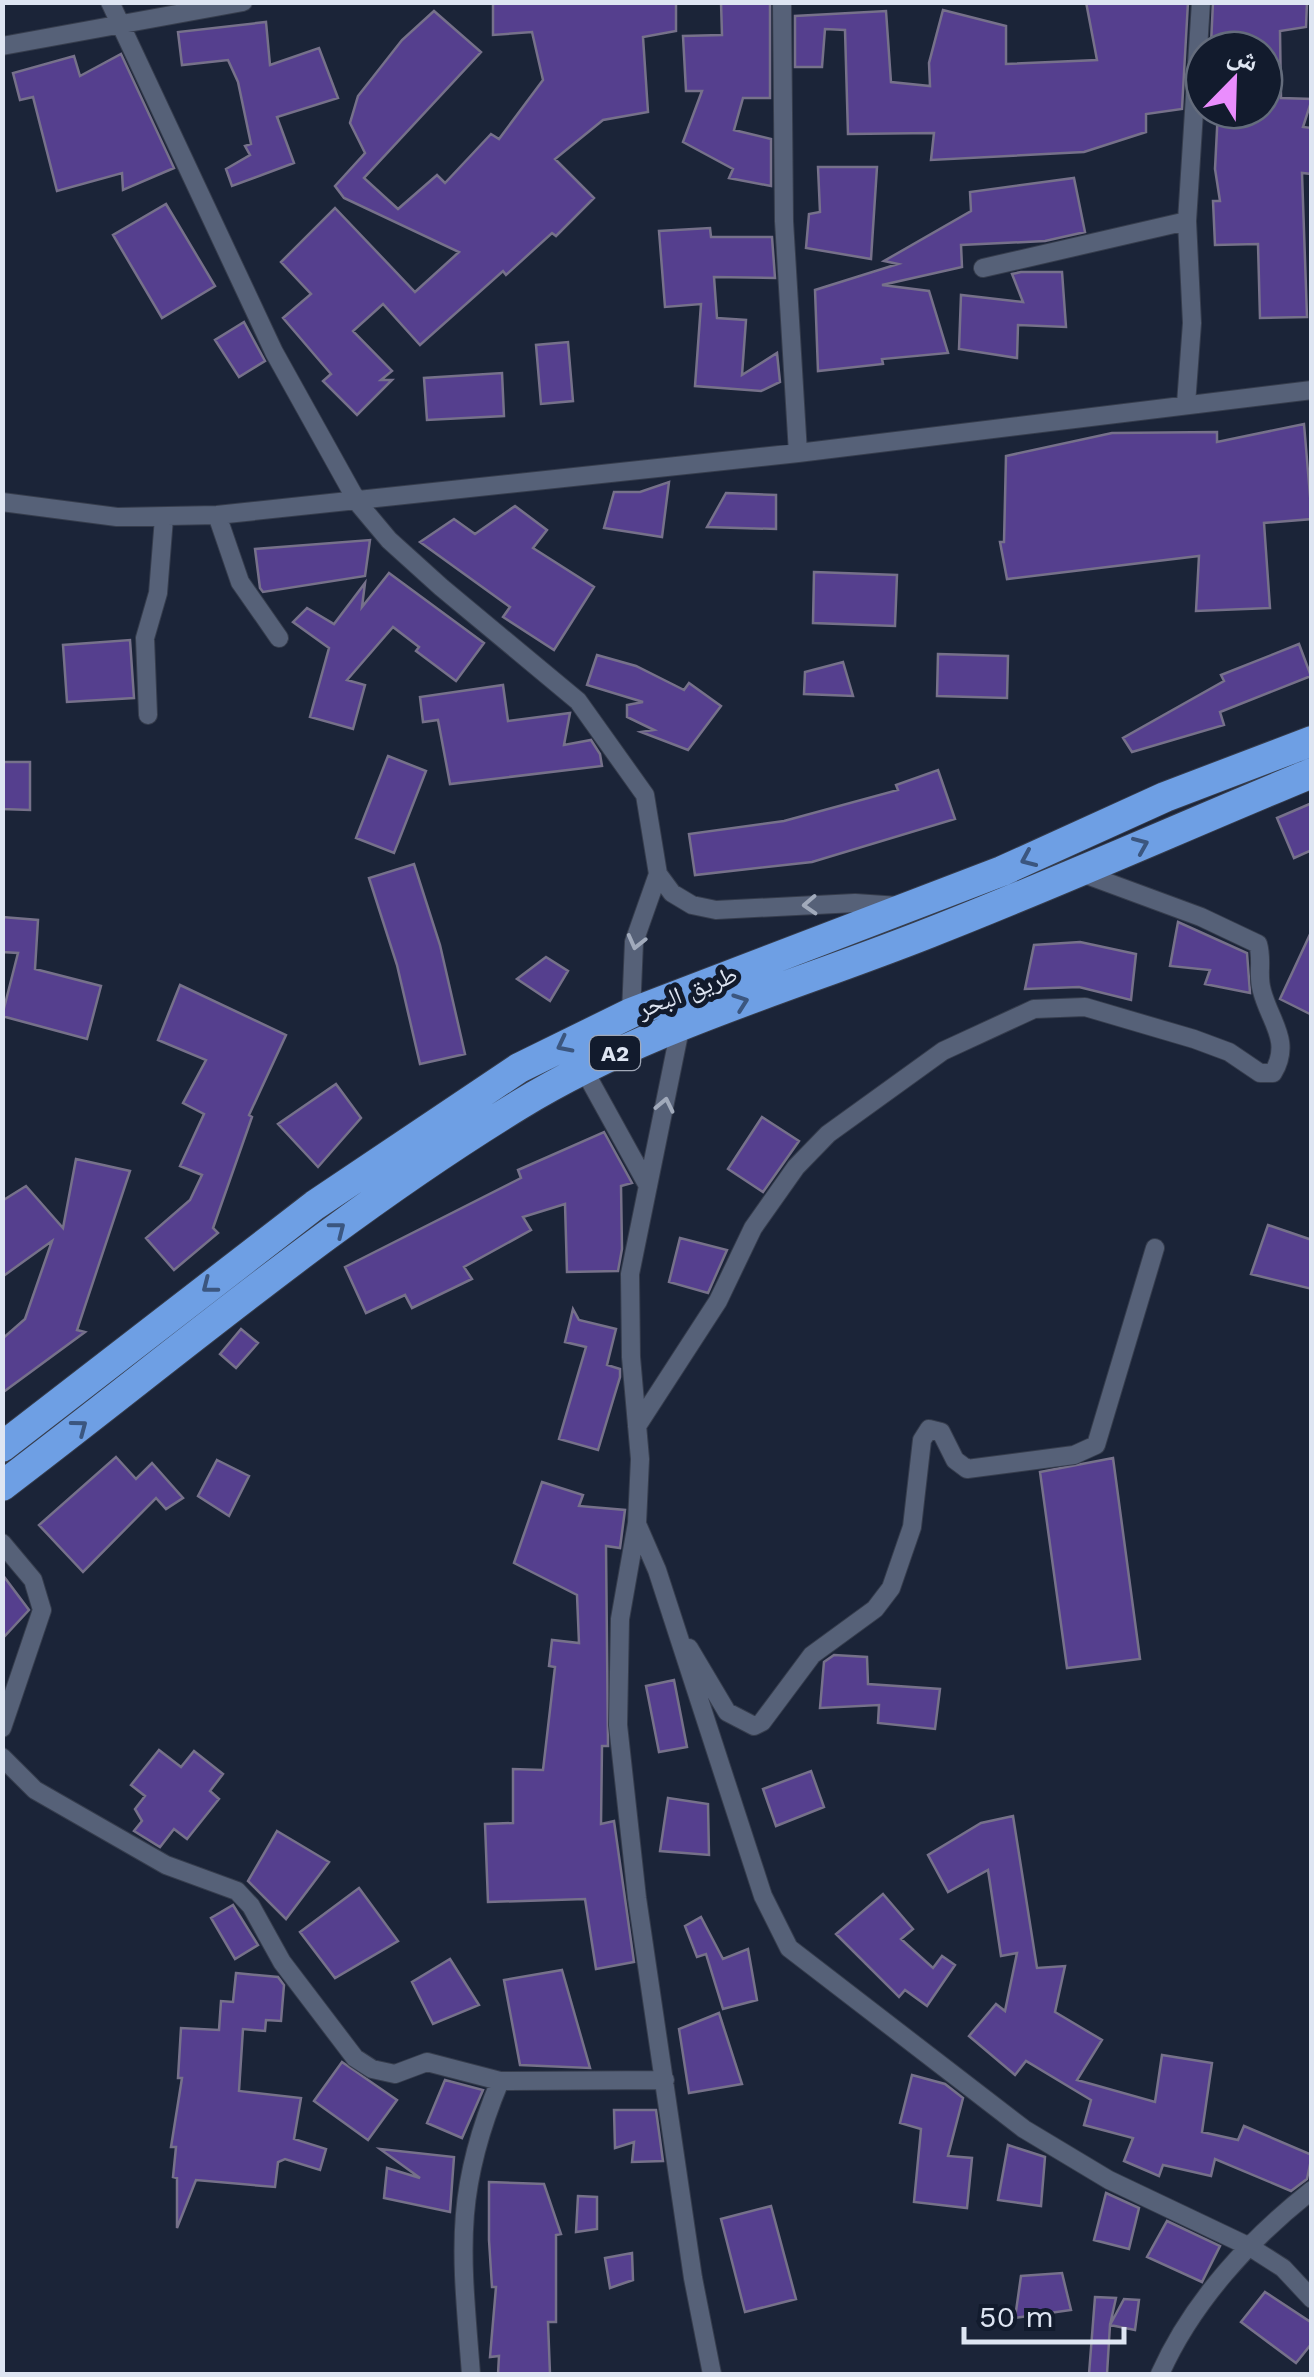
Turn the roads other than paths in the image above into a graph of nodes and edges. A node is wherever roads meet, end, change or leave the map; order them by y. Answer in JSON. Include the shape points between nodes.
{"nodes":[{"id":1,"x":110,"y":2,"type":"edge"},
{"id":2,"x":243,"y":2,"type":"edge"},
{"id":3,"x":782,"y":2,"type":"edge"},
{"id":4,"x":1201,"y":2,"type":"edge"},
{"id":5,"x":120,"y":22,"type":"junction"},
{"id":6,"x":2,"y":46,"type":"edge"},
{"id":7,"x":1187,"y":222,"type":"junction"},
{"id":8,"x":983,"y":268,"type":"dead end"},
{"id":9,"x":1312,"y":390,"type":"edge"},
{"id":10,"x":1186,"y":404,"type":"junction"},
{"id":11,"x":798,"y":453,"type":"junction"},
{"id":12,"x":2,"y":502,"type":"edge"},
{"id":13,"x":358,"y":503,"type":"junction"},
{"id":14,"x":217,"y":515,"type":"junction"},
{"id":15,"x":164,"y":518,"type":"junction"},
{"id":16,"x":279,"y":638,"type":"dead end"},
{"id":17,"x":148,"y":715,"type":"dead end"},
{"id":18,"x":1312,"y":741,"type":"edge"},
{"id":19,"x":1276,"y":755,"type":"junction"},
{"id":20,"x":1302,"y":777,"type":"edge"},
{"id":21,"x":1078,"y":872,"type":"junction"},
{"id":22,"x":658,"y":874,"type":"junction"},
{"id":23,"x":907,"y":907,"type":"junction"},
{"id":24,"x":631,"y":1013,"type":"junction"},
{"id":25,"x":681,"y":1024,"type":"junction"},
{"id":26,"x":584,"y":1070,"type":"junction"},
{"id":27,"x":648,"y":1186,"type":"junction"},
{"id":28,"x":1155,"y":1248,"type":"dead end"},
{"id":29,"x":637,"y":1426,"type":"junction"},
{"id":30,"x":2,"y":1447,"type":"edge"},
{"id":31,"x":2,"y":1486,"type":"edge"},
{"id":32,"x":636,"y":1523,"type":"junction"},
{"id":33,"x":2,"y":1543,"type":"edge"},
{"id":34,"x":676,"y":1626,"type":"junction"},
{"id":35,"x":2,"y":1728,"type":"edge"},
{"id":36,"x":2,"y":1758,"type":"edge"},
{"id":37,"x":665,"y":2080,"type":"junction"},
{"id":38,"x":500,"y":2081,"type":"junction"},
{"id":39,"x":1312,"y":2190,"type":"edge"},
{"id":40,"x":1250,"y":2247,"type":"junction"},
{"id":41,"x":1312,"y":2300,"type":"edge"},
{"id":42,"x":471,"y":2374,"type":"edge"},
{"id":43,"x":712,"y":2374,"type":"edge"},
{"id":44,"x":1160,"y":2374,"type":"edge"}],
"edges":[{"from":1,"to":5,"type":"street"},
{"from":2,"to":5,"type":"street"},
{"from":3,"to":11,"type":"street","via":[[784,221]]},
{"from":4,"to":7,"type":"street"},
{"from":5,"to":6,"type":"street"},
{"from":5,"to":13,"type":"street","via":[[274,352]]},
{"from":7,"to":8,"type":"street"},
{"from":7,"to":10,"type":"street","via":[[1192,324]]},
{"from":9,"to":10,"type":"street"},
{"from":10,"to":11,"type":"street"},
{"from":11,"to":13,"type":"street"},
{"from":12,"to":15,"type":"street"},
{"from":13,"to":14,"type":"street"},
{"from":13,"to":22,"type":"street","via":[[389,540],[602,729],[645,796]]},
{"from":14,"to":15,"type":"street"},
{"from":14,"to":16,"type":"street","via":[[240,582]]},
{"from":15,"to":17,"type":"street","via":[[158,593],[145,638]]},
{"from":18,"to":19,"type":"highway","name":"طريق البحر","number":"A2"},
{"from":19,"to":20,"type":"highway"},
{"from":19,"to":23,"type":"highway","name":"طريق البحر","number":"A2","one_way":true},
{"from":21,"to":20,"type":"highway","name":"طريق البحر","number":"A2","one_way":true},
{"from":25,"to":21,"type":"highway","name":"طريق البحر","number":"A2","one_way":true},
{"from":21,"to":29,"type":"street","via":[[1258,944],[1262,993],[1282,1038],[1272,1073],[1194,1039],[1086,1007],[1034,1008],[943,1051],[828,1134],[796,1167]]},
{"from":23,"to":22,"type":"street","one_way":true,"via":[[854,902],[716,910],[682,899]]},
{"from":22,"to":24,"type":"street","one_way":true,"via":[[634,942]]},
{"from":23,"to":24,"type":"highway","name":"طريق البحر","number":"A2"},
{"from":24,"to":30,"type":"highway","name":"طريق البحر","number":"A2","one_way":true,"via":[[518,1068],[388,1152]]},
{"from":25,"to":26,"type":"highway","name":"طريق البحر","number":"A2"},
{"from":27,"to":25,"type":"street","one_way":true},
{"from":26,"to":27,"type":"street"},
{"from":31,"to":26,"type":"highway","name":"طريق البحر","number":"A2","one_way":true,"via":[[355,1216],[519,1105]]},
{"from":27,"to":29,"type":"street","via":[[630,1274]]},
{"from":28,"to":34,"type":"street","via":[[1096,1445],[1074,1455],[967,1469],[942,1432],[929,1430],[922,1440],[912,1528],[891,1588],[812,1655],[762,1722],[754,1726],[727,1712]]},
{"from":29,"to":32,"type":"street"},
{"from":32,"to":34,"type":"street"},
{"from":32,"to":37,"type":"street","via":[[620,1619],[618,1725]]},
{"from":33,"to":35,"type":"street","via":[[33,1580],[42,1610]]},
{"from":34,"to":40,"type":"street","via":[[763,1896],[789,1948],[1024,2129],[1109,2180]]},
{"from":36,"to":38,"type":"street","via":[[35,1790],[166,1865],[237,1892],[355,2058],[382,2073],[427,2062]]},
{"from":37,"to":38,"type":"street"},
{"from":37,"to":43,"type":"street"},
{"from":38,"to":42,"type":"street","via":[[472,2157],[460,2230]]},
{"from":39,"to":40,"type":"street"},
{"from":40,"to":41,"type":"street","via":[[1283,2268]]},
{"from":40,"to":44,"type":"street","via":[[1190,2321]]}]}
